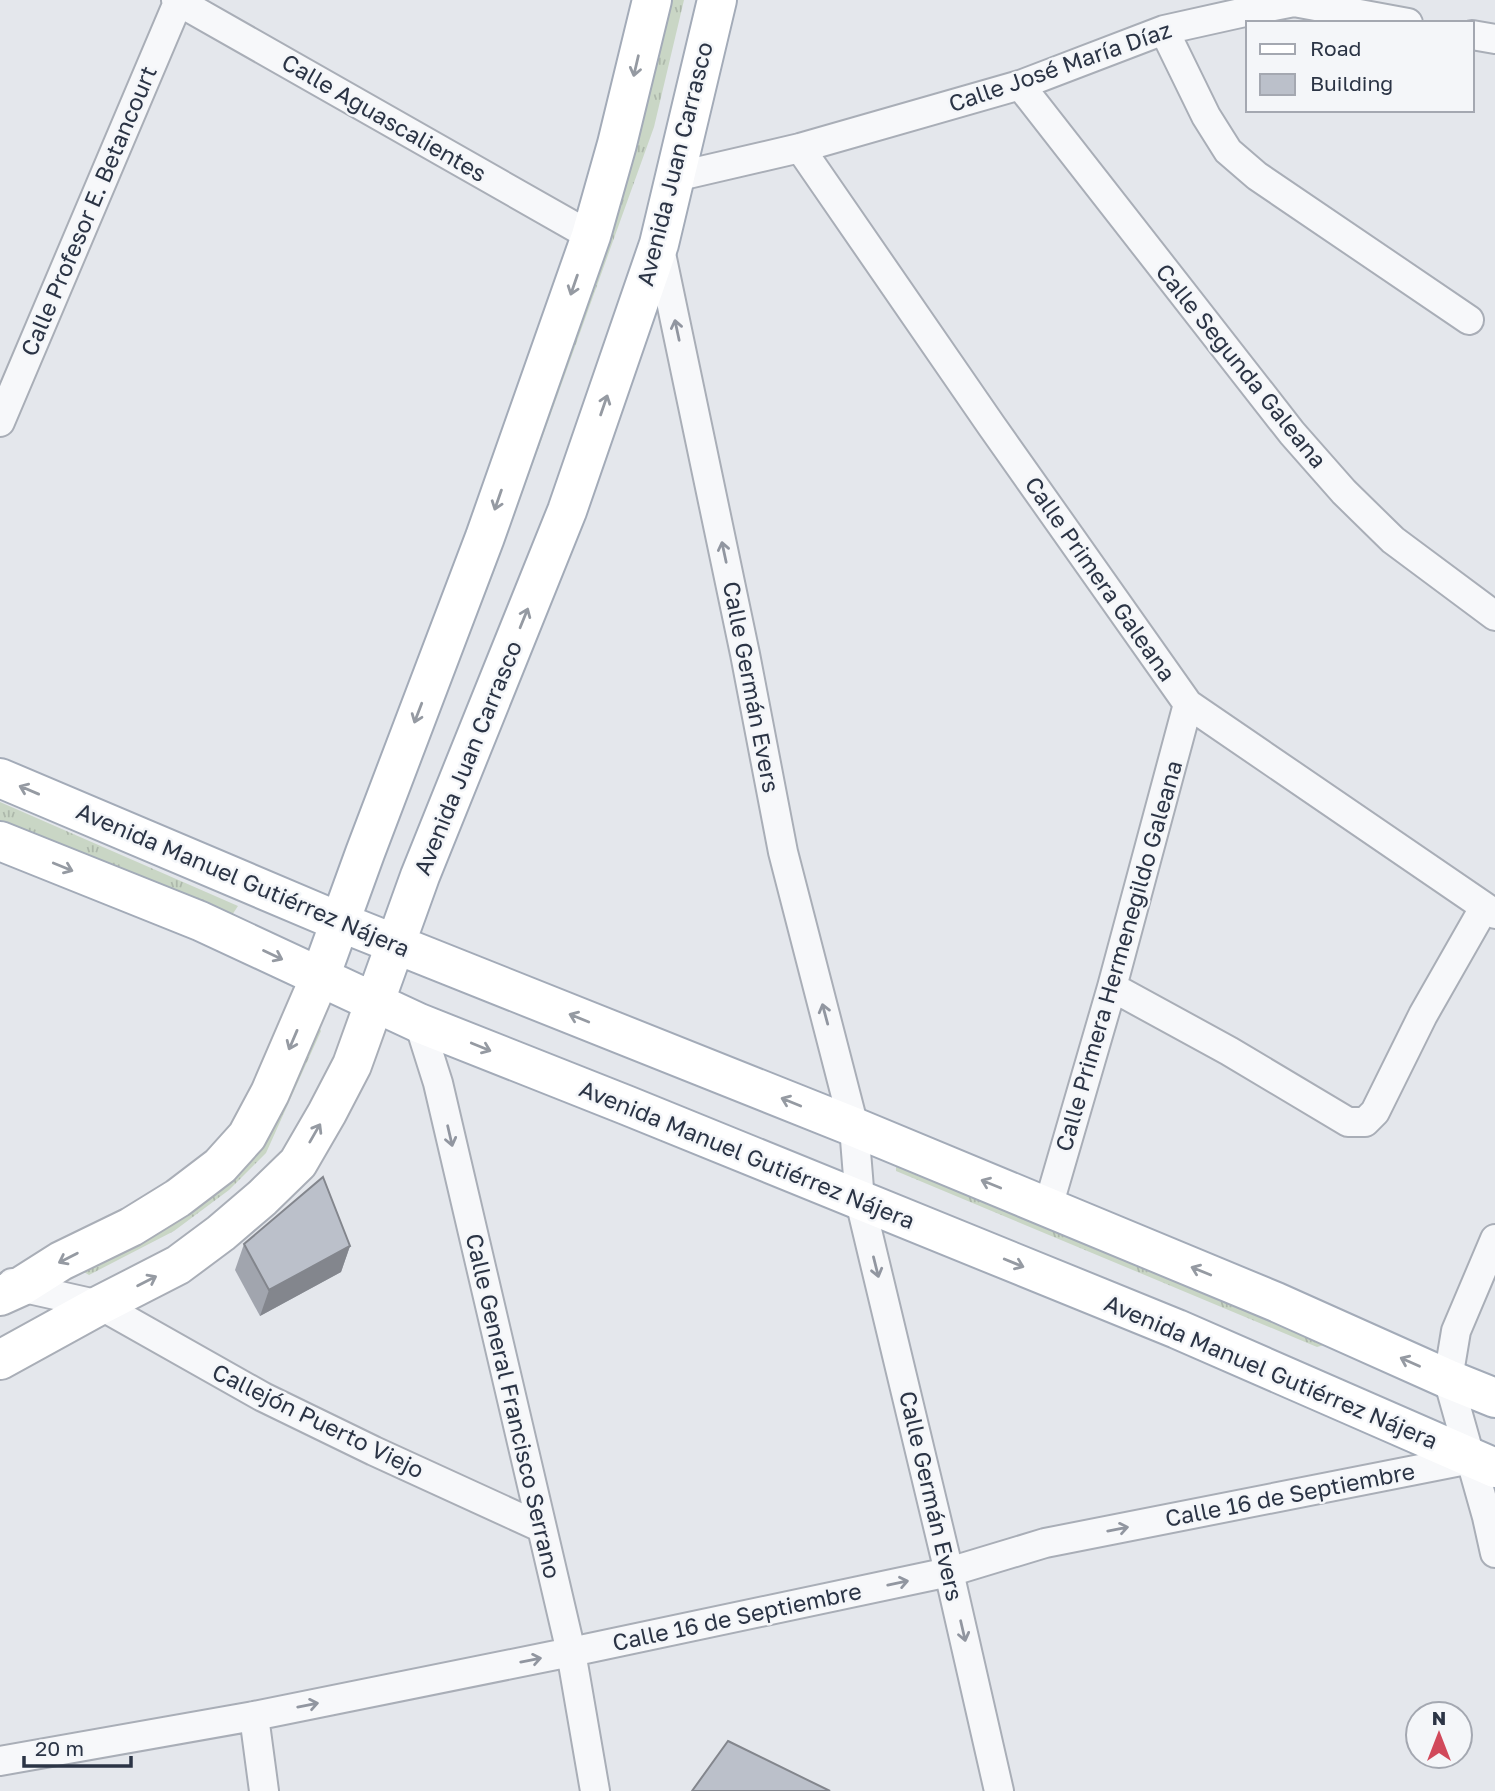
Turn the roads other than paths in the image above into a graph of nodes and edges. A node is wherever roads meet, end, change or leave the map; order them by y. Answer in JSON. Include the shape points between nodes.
{"nodes":[{"id":1,"x":178,"y":0,"type":"edge"},
{"id":2,"x":652,"y":0,"type":"edge"},
{"id":3,"x":717,"y":0,"type":"edge"},
{"id":4,"x":1255,"y":5,"type":"edge"},
{"id":5,"x":1397,"y":21,"type":"edge"},
{"id":6,"x":1164,"y":30,"type":"junction"},
{"id":7,"x":1474,"y":35,"type":"edge"},
{"id":8,"x":1495,"y":39,"type":"edge"},
{"id":9,"x":1020,"y":85,"type":"junction"},
{"id":10,"x":800,"y":148,"type":"junction"},
{"id":11,"x":675,"y":177,"type":"junction"},
{"id":12,"x":591,"y":236,"type":"junction"},
{"id":13,"x":659,"y":244,"type":"junction"},
{"id":14,"x":1469,"y":320,"type":"dead end"},
{"id":15,"x":1,"y":416,"type":"edge"},
{"id":16,"x":1495,"y":616,"type":"edge"},
{"id":17,"x":1188,"y":704,"type":"junction"},
{"id":18,"x":0,"y":778,"type":"edge"},
{"id":19,"x":0,"y":841,"type":"edge"},
{"id":20,"x":1490,"y":911,"type":"edge"},
{"id":21,"x":340,"y":922,"type":"junction"},
{"id":22,"x":396,"y":944,"type":"junction"},
{"id":23,"x":320,"y":977,"type":"junction"},
{"id":24,"x":1112,"y":987,"type":"junction"},
{"id":25,"x":375,"y":1002,"type":"junction"},
{"id":26,"x":419,"y":1023,"type":"junction"},
{"id":27,"x":854,"y":1127,"type":"junction"},
{"id":28,"x":860,"y":1201,"type":"junction"},
{"id":29,"x":1048,"y":1208,"type":"junction"},
{"id":30,"x":1495,"y":1239,"type":"edge"},
{"id":31,"x":7,"y":1287,"type":"edge"},
{"id":32,"x":100,"y":1305,"type":"junction"},
{"id":33,"x":0,"y":1360,"type":"edge"},
{"id":34,"x":1448,"y":1379,"type":"junction"},
{"id":35,"x":1495,"y":1398,"type":"edge"},
{"id":36,"x":1483,"y":1463,"type":"edge"},
{"id":37,"x":540,"y":1527,"type":"junction"},
{"id":38,"x":1495,"y":1553,"type":"edge"},
{"id":39,"x":949,"y":1572,"type":"junction"},
{"id":40,"x":571,"y":1652,"type":"junction"},
{"id":41,"x":254,"y":1716,"type":"junction"},
{"id":42,"x":0,"y":1761,"type":"edge"},
{"id":43,"x":264,"y":1791,"type":"edge"},
{"id":44,"x":595,"y":1791,"type":"edge"},
{"id":45,"x":999,"y":1791,"type":"edge"}],
"edges":[{"from":1,"to":12,"type":"street","name":"Calle Aguascalientes"},
{"from":1,"to":15,"type":"street","name":"Calle Profesor E. Betancourt"},
{"from":2,"to":12,"type":"main road","one_way":true},
{"from":3,"to":11,"type":"main road","name":"Avenida Juan Carrasco"},
{"from":4,"to":5,"type":"street","name":"Calle José María Díaz","via":[[1294,2]]},
{"from":4,"to":6,"type":"street","name":"Calle José María Díaz"},
{"from":6,"to":9,"type":"street","name":"Calle José María Díaz"},
{"from":6,"to":14,"type":"street","via":[[1228,151],[1257,176]]},
{"from":7,"to":8,"type":"street"},
{"from":9,"to":10,"type":"street","name":"Calle José María Díaz"},
{"from":9,"to":16,"type":"street","name":"Calle Segunda Galeana","via":[[1292,433],[1344,492],[1393,540]]},
{"from":10,"to":11,"type":"street","name":"Calle José María Díaz"},
{"from":10,"to":17,"type":"street","name":"Calle Primera Galeana"},
{"from":11,"to":13,"type":"main road","name":"Avenida Juan Carrasco"},
{"from":12,"to":21,"type":"main road","one_way":true,"via":[[485,537]]},
{"from":22,"to":13,"type":"main road","name":"Avenida Juan Carrasco","one_way":true,"via":[[567,511]]},
{"from":27,"to":13,"type":"street","name":"Calle Germán Evers","one_way":true,"via":[[783,852]]},
{"from":17,"to":20,"type":"street","name":"Calle Primera Galeana"},
{"from":17,"to":24,"type":"street","name":"Calle Primera Hermenegildo Galeana"},
{"from":21,"to":18,"type":"main road","name":"Avenida Manuel Gutiérrez Nájera","one_way":true},
{"from":19,"to":23,"type":"main road","name":"Avenida Manuel Gutiérrez Nájera","one_way":true,"via":[[200,921]]},
{"from":20,"to":24,"type":"street","via":[[1423,1014],[1375,1112],[1365,1122],[1348,1122]]},
{"from":21,"to":22,"type":"main road","name":"Avenida Manuel Gutiérrez Nájera"},
{"from":21,"to":23,"type":"main road"},
{"from":22,"to":25,"type":"main road","name":"Avenida Juan Carrasco"},
{"from":27,"to":22,"type":"main road","name":"Avenida Manuel Gutiérrez Nájera","one_way":true},
{"from":23,"to":25,"type":"main road","name":"Avenida Manuel Gutiérrez Nájera"},
{"from":23,"to":31,"type":"main road","one_way":true,"via":[[270,1093],[247,1136],[220,1166],[131,1227]]},
{"from":24,"to":29,"type":"street","name":"Calle Primera Hermenegildo Galeana"},
{"from":25,"to":26,"type":"main road","name":"Avenida Manuel Gutiérrez Nájera"},
{"from":32,"to":25,"type":"main road","name":"Avenida Juan Carrasco","one_way":true,"via":[[178,1265],[298,1163],[352,1065]]},
{"from":26,"to":28,"type":"main road","name":"Avenida Manuel Gutiérrez Nájera","one_way":true},
{"from":26,"to":37,"type":"street","name":"Calle General Francisco Serrano","one_way":true,"via":[[438,1083]]},
{"from":27,"to":28,"type":"street","name":"Calle Germán Evers"},
{"from":29,"to":27,"type":"main road","name":"Avenida Manuel Gutiérrez Nájera","one_way":true},
{"from":28,"to":36,"type":"main road","name":"Avenida Manuel Gutiérrez Nájera","one_way":true,"via":[[1177,1329]]},
{"from":28,"to":39,"type":"street","name":"Calle Germán Evers","one_way":true},
{"from":34,"to":29,"type":"main road","name":"Avenida Manuel Gutiérrez Nájera","one_way":true,"via":[[1276,1301]]},
{"from":30,"to":34,"type":"street","via":[[1455,1331]]},
{"from":31,"to":32,"type":"street","name":"Callejón Puerto Viejo"},
{"from":32,"to":33,"type":"main road","name":"Avenida Juan Carrasco"},
{"from":32,"to":37,"type":"street","name":"Callejón Puerto Viejo","via":[[262,1397]]},
{"from":34,"to":35,"type":"main road","name":"Avenida Manuel Gutiérrez Nájera"},
{"from":34,"to":36,"type":"street"},
{"from":36,"to":38,"type":"street"},
{"from":39,"to":36,"type":"street","name":"Calle 16 de Septiembre","one_way":true,"via":[[1045,1543]]},
{"from":37,"to":40,"type":"street","name":"Calle General Francisco Serrano"},
{"from":40,"to":39,"type":"street","name":"Calle 16 de Septiembre","one_way":true},
{"from":39,"to":45,"type":"street","name":"Calle Germán Evers","one_way":true},
{"from":41,"to":40,"type":"street","name":"Calle 16 de Septiembre","one_way":true},
{"from":40,"to":44,"type":"street","name":"Calle General Francisco Serrano"},
{"from":41,"to":42,"type":"street","name":"Calle 16 de Septiembre"},
{"from":41,"to":43,"type":"street"}]}
